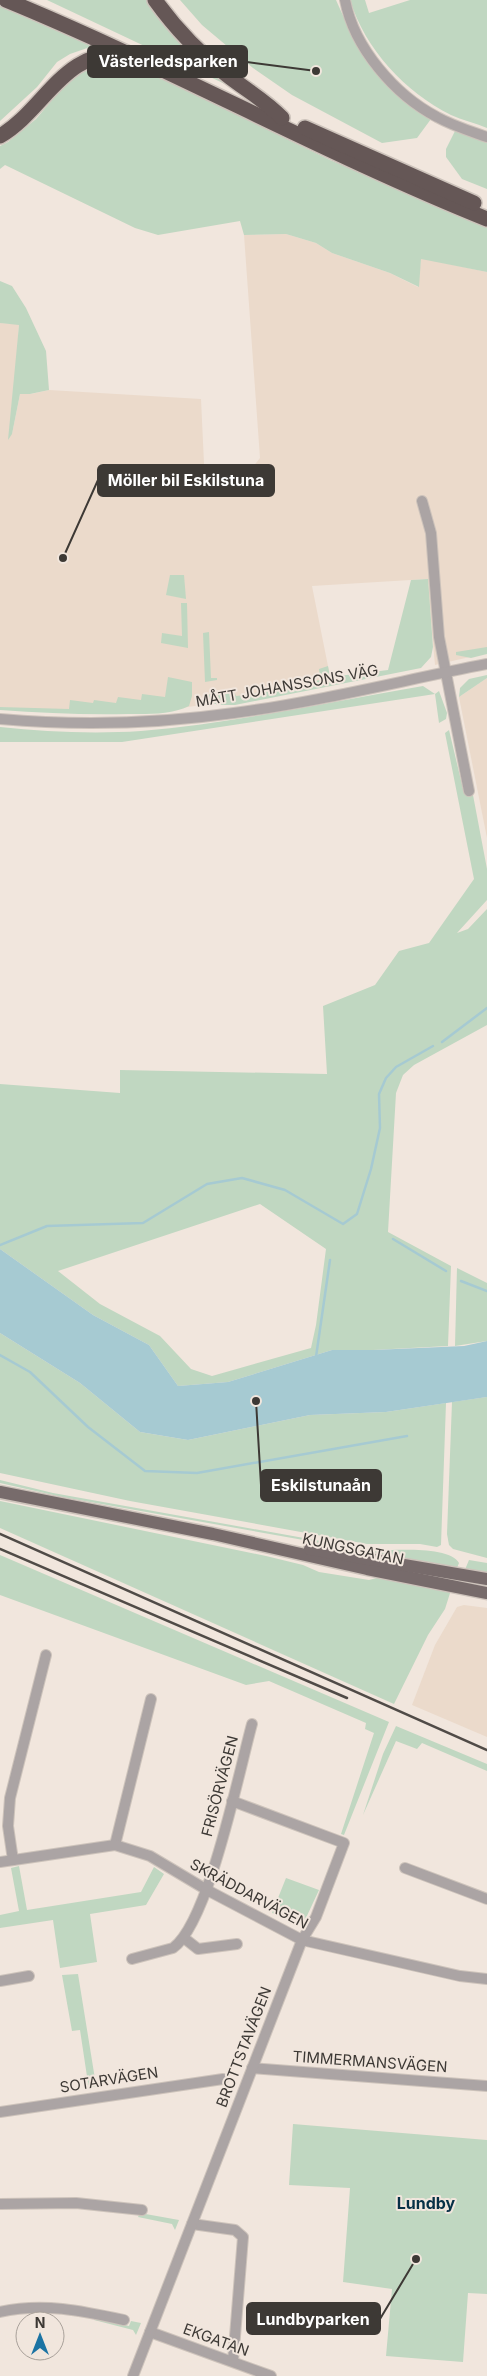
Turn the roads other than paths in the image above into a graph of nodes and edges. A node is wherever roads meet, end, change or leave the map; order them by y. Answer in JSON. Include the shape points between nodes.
{"nodes":[{"id":1,"x":6,"y":0,"type":"edge"},
{"id":2,"x":23,"y":0,"type":"edge"},
{"id":3,"x":155,"y":0,"type":"edge"},
{"id":4,"x":344,"y":0,"type":"edge"},
{"id":5,"x":144,"y":60,"type":"junction"},
{"id":6,"x":282,"y":118,"type":"junction"},
{"id":7,"x":0,"y":136,"type":"edge"},
{"id":8,"x":487,"y":137,"type":"edge"},
{"id":9,"x":487,"y":208,"type":"edge"},
{"id":10,"x":487,"y":219,"type":"edge"},
{"id":11,"x":422,"y":501,"type":"dead end"},
{"id":12,"x":487,"y":664,"type":"edge"},
{"id":13,"x":445,"y":672,"type":"junction"},
{"id":14,"x":0,"y":719,"type":"edge"},
{"id":15,"x":469,"y":791,"type":"dead end"},
{"id":16,"x":0,"y":1492,"type":"edge"},
{"id":17,"x":213,"y":1534,"type":"junction"},
{"id":18,"x":487,"y":1579,"type":"edge"},
{"id":19,"x":487,"y":1592,"type":"edge"},
{"id":20,"x":46,"y":1655,"type":"dead end"},
{"id":21,"x":151,"y":1700,"type":"dead end"},
{"id":22,"x":252,"y":1724,"type":"dead end"},
{"id":23,"x":232,"y":1801,"type":"junction"},
{"id":24,"x":115,"y":1846,"type":"junction"},
{"id":25,"x":13,"y":1860,"type":"junction"},
{"id":26,"x":0,"y":1862,"type":"edge"},
{"id":27,"x":405,"y":1868,"type":"dead end"},
{"id":28,"x":207,"y":1890,"type":"junction"},
{"id":29,"x":487,"y":1899,"type":"edge"},
{"id":30,"x":184,"y":1938,"type":"junction"},
{"id":31,"x":302,"y":1940,"type":"junction"},
{"id":32,"x":236,"y":1944,"type":"dead end"},
{"id":33,"x":132,"y":1959,"type":"dead end"},
{"id":34,"x":30,"y":1976,"type":"dead end"},
{"id":35,"x":487,"y":1979,"type":"edge"},
{"id":36,"x":0,"y":1981,"type":"edge"},
{"id":37,"x":252,"y":2068,"type":"junction"},
{"id":38,"x":223,"y":2079,"type":"dead end"},
{"id":39,"x":487,"y":2086,"type":"edge"},
{"id":40,"x":0,"y":2112,"type":"edge"},
{"id":41,"x":0,"y":2204,"type":"edge"},
{"id":42,"x":142,"y":2210,"type":"dead end"},
{"id":43,"x":192,"y":2224,"type":"junction"},
{"id":44,"x":0,"y":2312,"type":"edge"},
{"id":45,"x":124,"y":2320,"type":"dead end"},
{"id":46,"x":150,"y":2332,"type":"junction"},
{"id":47,"x":233,"y":2361,"type":"junction"},
{"id":48,"x":133,"y":2376,"type":"edge"},
{"id":49,"x":271,"y":2376,"type":"edge"}],
"edges":[{"from":1,"to":5,"type":"highway"},
{"from":2,"to":6,"type":"highway"},
{"from":3,"to":6,"type":"highway","via":[[202,53]]},
{"from":4,"to":8,"type":"street","via":[[364,46],[392,83],[436,116]]},
{"from":5,"to":7,"type":"highway","via":[[109,55],[82,62],[65,73],[22,120]]},
{"from":5,"to":10,"type":"highway","via":[[339,156]]},
{"from":6,"to":9,"type":"highway"},
{"from":11,"to":13,"type":"street","via":[[431,533]]},
{"from":12,"to":13,"type":"street","name":"MÅTT JOHANSSONS VÄG"},
{"from":13,"to":14,"type":"street","name":"MÅTT JOHANSSONS VÄG","via":[[263,708],[154,722],[79,724]]},
{"from":13,"to":15,"type":"street"},
{"from":16,"to":17,"type":"main road","name":"KUNGSGATAN"},
{"from":17,"to":18,"type":"main road","name":"KUNGSGATAN"},
{"from":17,"to":19,"type":"main road","name":"KUNGSGATAN"},
{"from":20,"to":25,"type":"street","via":[[10,1798],[8,1826]]},
{"from":21,"to":24,"type":"street"},
{"from":22,"to":23,"type":"street","name":"FRISÖRVÄGEN"},
{"from":23,"to":28,"type":"street","name":"FRISÖRVÄGEN"},
{"from":23,"to":31,"type":"street","name":"BROTTSTAVÄGEN","via":[[344,1843],[316,1917]]},
{"from":24,"to":25,"type":"street","name":"SKRÄDDARVÄGEN"},
{"from":24,"to":28,"type":"street","name":"SKRÄDDARVÄGEN","via":[[150,1856]]},
{"from":25,"to":26,"type":"street","name":"SKRÄDDARVÄGEN"},
{"from":27,"to":29,"type":"street"},
{"from":28,"to":30,"type":"street","name":"FRISÖRVÄGEN"},
{"from":28,"to":31,"type":"street","name":"SKRÄDDARVÄGEN"},
{"from":30,"to":32,"type":"street","via":[[198,1948]]},
{"from":30,"to":33,"type":"street","via":[[166,1951]]},
{"from":31,"to":35,"type":"street","name":"SKRÄDDARVÄGEN","via":[[450,1974]]},
{"from":31,"to":37,"type":"street","name":"BROTTSTAVÄGEN"},
{"from":34,"to":36,"type":"street"},
{"from":37,"to":39,"type":"street","name":"TIMMERMANSVÄGEN"},
{"from":37,"to":43,"type":"street","name":"BROTTSTAVÄGEN"},
{"from":38,"to":40,"type":"street","name":"SOTARVÄGEN"},
{"from":41,"to":42,"type":"street","via":[[76,2203]]},
{"from":43,"to":46,"type":"street","name":"BROTTSTAVÄGEN"},
{"from":43,"to":47,"type":"street","via":[[235,2230],[242,2237]]},
{"from":44,"to":45,"type":"street","via":[[26,2307],[76,2309]]},
{"from":46,"to":47,"type":"street","name":"EKGATAN"},
{"from":46,"to":48,"type":"street","name":"BROTTSTAVÄGEN"},
{"from":47,"to":49,"type":"street","name":"EKGATAN"}]}
